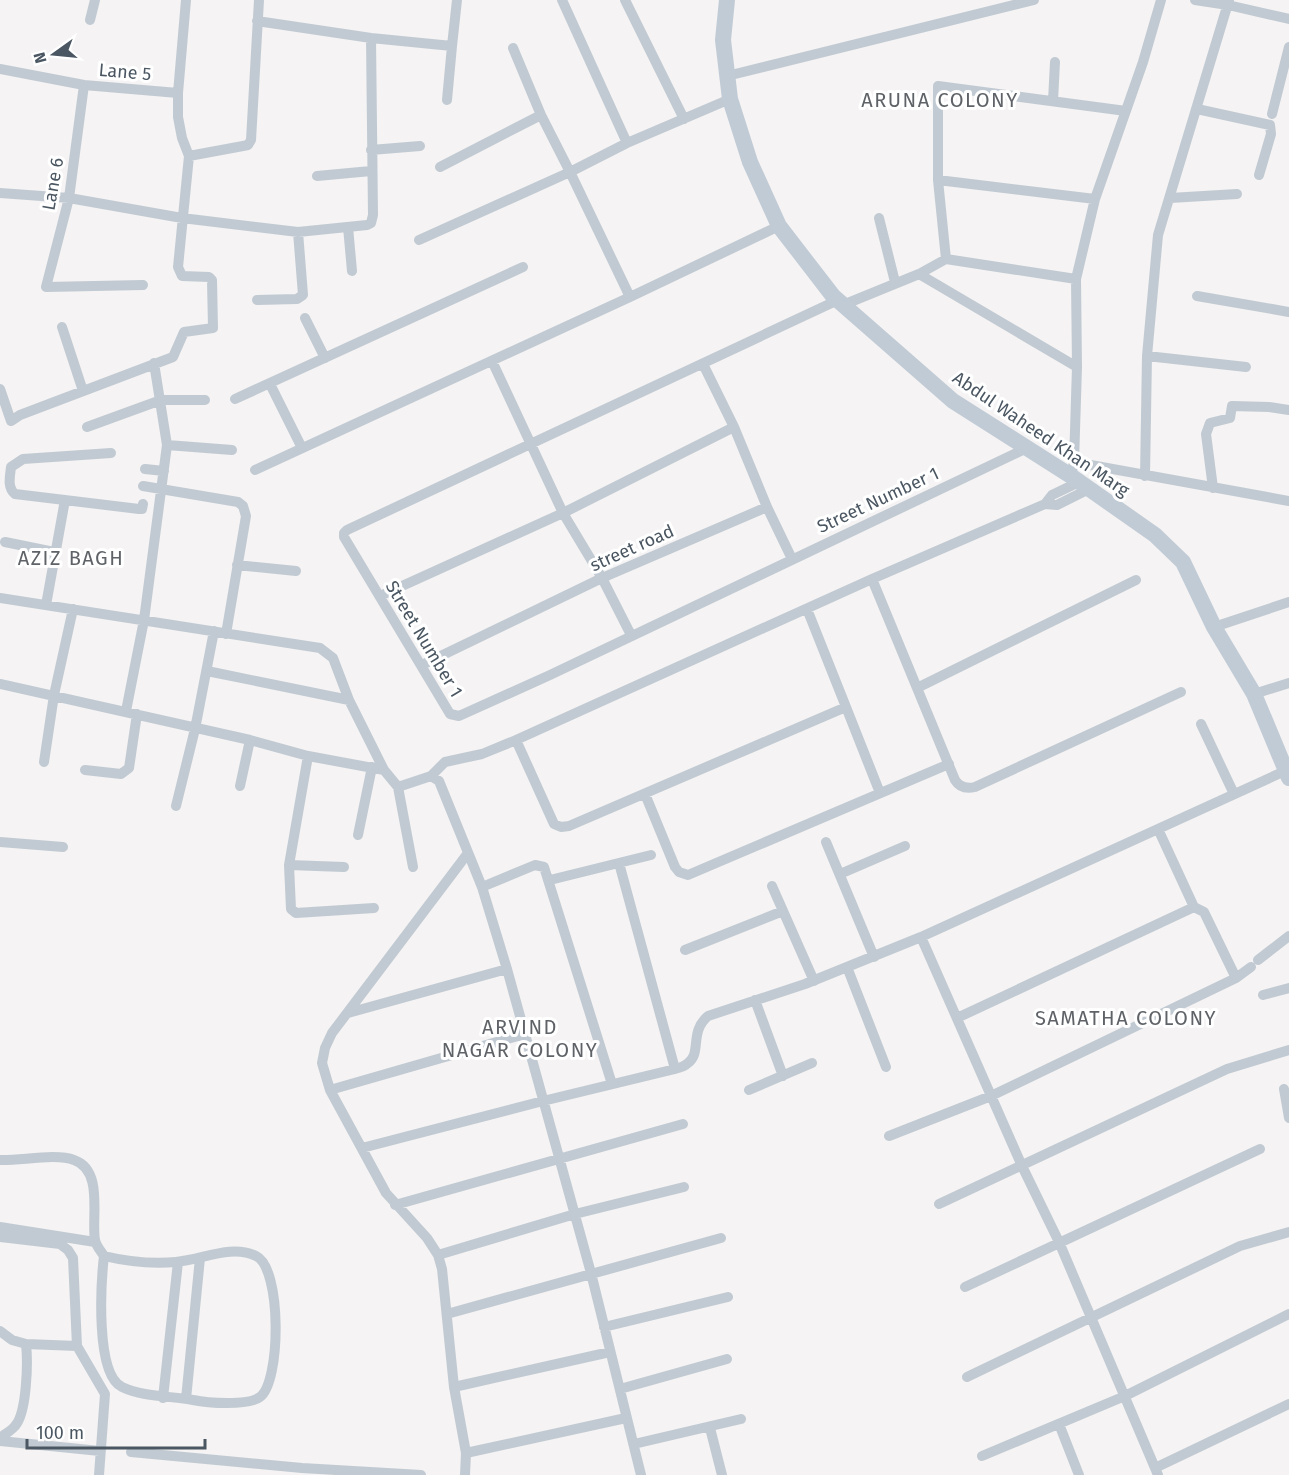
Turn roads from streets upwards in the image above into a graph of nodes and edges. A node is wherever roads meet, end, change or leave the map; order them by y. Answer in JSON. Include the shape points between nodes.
{"nodes":[{"id":1,"x":95,"y":0,"type":"edge"},
{"id":2,"x":186,"y":0,"type":"edge"},
{"id":3,"x":259,"y":0,"type":"edge"},
{"id":4,"x":457,"y":0,"type":"edge"},
{"id":5,"x":562,"y":0,"type":"edge"},
{"id":6,"x":626,"y":0,"type":"edge"},
{"id":7,"x":727,"y":0,"type":"edge"},
{"id":8,"x":1034,"y":0,"type":"edge"},
{"id":9,"x":1161,"y":0,"type":"edge"},
{"id":10,"x":1195,"y":0,"type":"edge"},
{"id":11,"x":1228,"y":2,"type":"edge"},
{"id":12,"x":1003,"y":4,"type":"edge"},
{"id":13,"x":1289,"y":19,"type":"edge"},
{"id":14,"x":90,"y":20,"type":"dead end"},
{"id":15,"x":257,"y":21,"type":"junction"},
{"id":16,"x":371,"y":38,"type":"junction"},
{"id":17,"x":452,"y":46,"type":"junction"},
{"id":18,"x":1289,"y":46,"type":"edge"},
{"id":19,"x":513,"y":48,"type":"dead end"},
{"id":20,"x":1055,"y":62,"type":"dead end"},
{"id":21,"x":0,"y":69,"type":"edge"},
{"id":22,"x":727,"y":76,"type":"junction"},
{"id":23,"x":84,"y":85,"type":"junction"},
{"id":24,"x":178,"y":93,"type":"junction"},
{"id":25,"x":730,"y":99,"type":"junction"},
{"id":26,"x":447,"y":100,"type":"dead end"},
{"id":27,"x":1053,"y":100,"type":"junction"},
{"id":28,"x":1197,"y":109,"type":"junction"},
{"id":29,"x":1126,"y":111,"type":"junction"},
{"id":30,"x":1272,"y":114,"type":"dead end"},
{"id":31,"x":541,"y":115,"type":"junction"},
{"id":32,"x":684,"y":119,"type":"junction"},
{"id":33,"x":627,"y":143,"type":"junction"},
{"id":34,"x":420,"y":146,"type":"dead end"},
{"id":35,"x":371,"y":150,"type":"junction"},
{"id":36,"x":189,"y":156,"type":"junction"},
{"id":37,"x":440,"y":167,"type":"dead end"},
{"id":38,"x":371,"y":171,"type":"junction"},
{"id":39,"x":570,"y":172,"type":"junction"},
{"id":40,"x":1259,"y":175,"type":"dead end"},
{"id":41,"x":317,"y":176,"type":"dead end"},
{"id":42,"x":938,"y":180,"type":"junction"},
{"id":43,"x":0,"y":193,"type":"edge"},
{"id":44,"x":1236,"y":194,"type":"dead end"},
{"id":45,"x":69,"y":198,"type":"junction"},
{"id":46,"x":1170,"y":198,"type":"junction"},
{"id":47,"x":1095,"y":199,"type":"junction"},
{"id":48,"x":182,"y":218,"type":"junction"},
{"id":49,"x":879,"y":218,"type":"dead end"},
{"id":50,"x":779,"y":226,"type":"junction"},
{"id":51,"x":348,"y":227,"type":"junction"},
{"id":52,"x":298,"y":232,"type":"junction"},
{"id":53,"x":419,"y":240,"type":"dead end"},
{"id":54,"x":946,"y":259,"type":"junction"},
{"id":55,"x":523,"y":267,"type":"dead end"},
{"id":56,"x":352,"y":271,"type":"dead end"},
{"id":57,"x":919,"y":274,"type":"junction"},
{"id":58,"x":1076,"y":279,"type":"junction"},
{"id":59,"x":896,"y":282,"type":"junction"},
{"id":60,"x":143,"y":285,"type":"dead end"},
{"id":61,"x":1197,"y":296,"type":"dead end"},
{"id":62,"x":630,"y":297,"type":"junction"},
{"id":63,"x":258,"y":300,"type":"dead end"},
{"id":64,"x":840,"y":303,"type":"junction"},
{"id":65,"x":1289,"y":312,"type":"edge"},
{"id":66,"x":305,"y":318,"type":"dead end"},
{"id":67,"x":62,"y":327,"type":"dead end"},
{"id":68,"x":1148,"y":356,"type":"junction"},
{"id":69,"x":325,"y":358,"type":"junction"},
{"id":70,"x":492,"y":361,"type":"junction"},
{"id":71,"x":154,"y":363,"type":"junction"},
{"id":72,"x":703,"y":364,"type":"junction"},
{"id":73,"x":1077,"y":367,"type":"junction"},
{"id":74,"x":1246,"y":367,"type":"dead end"},
{"id":75,"x":270,"y":384,"type":"junction"},
{"id":76,"x":0,"y":389,"type":"edge"},
{"id":77,"x":83,"y":391,"type":"junction"},
{"id":78,"x":235,"y":399,"type":"dead end"},
{"id":79,"x":161,"y":400,"type":"junction"},
{"id":80,"x":205,"y":400,"type":"dead end"},
{"id":81,"x":1289,"y":410,"type":"edge"},
{"id":82,"x":87,"y":427,"type":"dead end"},
{"id":83,"x":729,"y":430,"type":"junction"},
{"id":84,"x":531,"y":444,"type":"junction"},
{"id":85,"x":167,"y":445,"type":"junction"},
{"id":86,"x":302,"y":448,"type":"junction"},
{"id":87,"x":1027,"y":448,"type":"junction"},
{"id":88,"x":232,"y":450,"type":"dead end"},
{"id":89,"x":111,"y":453,"type":"dead end"},
{"id":90,"x":145,"y":468,"type":"dead end"},
{"id":91,"x":255,"y":470,"type":"dead end"},
{"id":92,"x":164,"y":471,"type":"junction"},
{"id":93,"x":1145,"y":476,"type":"junction"},
{"id":94,"x":1078,"y":477,"type":"junction"},
{"id":95,"x":143,"y":486,"type":"dead end"},
{"id":96,"x":1213,"y":488,"type":"junction"},
{"id":97,"x":161,"y":490,"type":"junction"},
{"id":98,"x":64,"y":500,"type":"junction"},
{"id":99,"x":1289,"y":501,"type":"edge"},
{"id":100,"x":159,"y":506,"type":"junction"},
{"id":101,"x":767,"y":507,"type":"junction"},
{"id":102,"x":563,"y":513,"type":"junction"},
{"id":103,"x":5,"y":542,"type":"dead end"},
{"id":104,"x":54,"y":552,"type":"junction"},
{"id":105,"x":792,"y":559,"type":"junction"},
{"id":106,"x":237,"y":565,"type":"junction"},
{"id":107,"x":296,"y":572,"type":"dead end"},
{"id":108,"x":602,"y":578,"type":"junction"},
{"id":109,"x":872,"y":579,"type":"junction"},
{"id":110,"x":1136,"y":580,"type":"dead end"},
{"id":111,"x":380,"y":596,"type":"junction"},
{"id":112,"x":0,"y":598,"type":"edge"},
{"id":113,"x":1289,"y":602,"type":"edge"},
{"id":114,"x":46,"y":605,"type":"junction"},
{"id":115,"x":73,"y":609,"type":"junction"},
{"id":116,"x":807,"y":609,"type":"junction"},
{"id":117,"x":144,"y":620,"type":"junction"},
{"id":118,"x":1214,"y":627,"type":"junction"},
{"id":119,"x":214,"y":631,"type":"junction"},
{"id":120,"x":226,"y":634,"type":"junction"},
{"id":121,"x":631,"y":635,"type":"junction"},
{"id":122,"x":422,"y":665,"type":"junction"},
{"id":123,"x":207,"y":670,"type":"junction"},
{"id":124,"x":1289,"y":683,"type":"edge"},
{"id":125,"x":0,"y":684,"type":"edge"},
{"id":126,"x":917,"y":688,"type":"junction"},
{"id":127,"x":1181,"y":692,"type":"dead end"},
{"id":128,"x":1254,"y":694,"type":"junction"},
{"id":129,"x":54,"y":695,"type":"junction"},
{"id":130,"x":349,"y":700,"type":"junction"},
{"id":131,"x":846,"y":707,"type":"junction"},
{"id":132,"x":131,"y":713,"type":"junction"},
{"id":133,"x":1201,"y":724,"type":"dead end"},
{"id":134,"x":195,"y":729,"type":"junction"},
{"id":135,"x":250,"y":740,"type":"junction"},
{"id":136,"x":516,"y":740,"type":"junction"},
{"id":137,"x":308,"y":756,"type":"junction"},
{"id":138,"x":44,"y":762,"type":"dead end"},
{"id":139,"x":949,"y":764,"type":"junction"},
{"id":140,"x":378,"y":769,"type":"junction"},
{"id":141,"x":86,"y":770,"type":"dead end"},
{"id":142,"x":1288,"y":775,"type":"edge"},
{"id":143,"x":431,"y":776,"type":"junction"},
{"id":144,"x":240,"y":786,"type":"dead end"},
{"id":145,"x":399,"y":787,"type":"junction"},
{"id":146,"x":880,"y":793,"type":"junction"},
{"id":147,"x":645,"y":794,"type":"junction"},
{"id":148,"x":1234,"y":794,"type":"junction"},
{"id":149,"x":176,"y":806,"type":"dead end"},
{"id":150,"x":1158,"y":829,"type":"junction"},
{"id":151,"x":358,"y":835,"type":"dead end"},
{"id":152,"x":0,"y":842,"type":"edge"},
{"id":153,"x":826,"y":842,"type":"dead end"},
{"id":154,"x":905,"y":846,"type":"dead end"},
{"id":155,"x":63,"y":847,"type":"dead end"},
{"id":156,"x":468,"y":853,"type":"junction"},
{"id":157,"x":651,"y":855,"type":"dead end"},
{"id":158,"x":620,"y":863,"type":"junction"},
{"id":159,"x":289,"y":865,"type":"junction"},
{"id":160,"x":344,"y":867,"type":"dead end"},
{"id":161,"x":413,"y":867,"type":"dead end"},
{"id":162,"x":840,"y":874,"type":"junction"},
{"id":163,"x":550,"y":880,"type":"junction"},
{"id":164,"x":772,"y":886,"type":"dead end"},
{"id":165,"x":482,"y":887,"type":"junction"},
{"id":166,"x":1194,"y":907,"type":"junction"},
{"id":167,"x":374,"y":908,"type":"dead end"},
{"id":168,"x":783,"y":911,"type":"junction"},
{"id":169,"x":1289,"y":936,"type":"edge"},
{"id":170,"x":921,"y":937,"type":"junction"},
{"id":171,"x":685,"y":950,"type":"dead end"},
{"id":172,"x":874,"y":957,"type":"junction"},
{"id":173,"x":847,"y":967,"type":"junction"},
{"id":174,"x":507,"y":969,"type":"junction"},
{"id":175,"x":1236,"y":978,"type":"junction"},
{"id":176,"x":814,"y":981,"type":"junction"},
{"id":177,"x":1289,"y":988,"type":"edge"},
{"id":178,"x":1263,"y":995,"type":"dead end"},
{"id":179,"x":755,"y":1000,"type":"junction"},
{"id":180,"x":347,"y":1013,"type":"junction"},
{"id":181,"x":957,"y":1018,"type":"junction"},
{"id":182,"x":525,"y":1034,"type":"junction"},
{"id":183,"x":1289,"y":1050,"type":"edge"},
{"id":184,"x":812,"y":1063,"type":"dead end"},
{"id":185,"x":886,"y":1067,"type":"dead end"},
{"id":186,"x":675,"y":1069,"type":"junction"},
{"id":187,"x":783,"y":1076,"type":"junction"},
{"id":188,"x":612,"y":1084,"type":"junction"},
{"id":189,"x":1284,"y":1089,"type":"dead end"},
{"id":190,"x":330,"y":1090,"type":"junction"},
{"id":191,"x":750,"y":1090,"type":"dead end"},
{"id":192,"x":991,"y":1096,"type":"junction"},
{"id":193,"x":543,"y":1101,"type":"junction"},
{"id":194,"x":1289,"y":1118,"type":"edge"},
{"id":195,"x":683,"y":1124,"type":"dead end"},
{"id":196,"x":889,"y":1136,"type":"dead end"},
{"id":197,"x":362,"y":1148,"type":"junction"},
{"id":198,"x":1260,"y":1149,"type":"dead end"},
{"id":199,"x":559,"y":1157,"type":"junction"},
{"id":200,"x":0,"y":1164,"type":"edge"},
{"id":201,"x":1022,"y":1166,"type":"junction"},
{"id":202,"x":684,"y":1187,"type":"dead end"},
{"id":203,"x":395,"y":1204,"type":"junction"},
{"id":204,"x":939,"y":1204,"type":"dead end"},
{"id":205,"x":575,"y":1214,"type":"junction"},
{"id":206,"x":0,"y":1227,"type":"edge"},
{"id":207,"x":1289,"y":1232,"type":"edge"},
{"id":208,"x":0,"y":1237,"type":"edge"},
{"id":209,"x":721,"y":1238,"type":"dead end"},
{"id":210,"x":95,"y":1242,"type":"junction"},
{"id":211,"x":1059,"y":1242,"type":"junction"},
{"id":212,"x":438,"y":1255,"type":"junction"},
{"id":213,"x":104,"y":1256,"type":"junction"},
{"id":214,"x":200,"y":1258,"type":"junction"},
{"id":215,"x":178,"y":1262,"type":"junction"},
{"id":216,"x":591,"y":1273,"type":"junction"},
{"id":217,"x":965,"y":1287,"type":"dead end"},
{"id":218,"x":728,"y":1297,"type":"dead end"},
{"id":219,"x":447,"y":1314,"type":"junction"},
{"id":220,"x":1289,"y":1314,"type":"edge"},
{"id":221,"x":1091,"y":1317,"type":"junction"},
{"id":222,"x":604,"y":1327,"type":"junction"},
{"id":223,"x":0,"y":1331,"type":"edge"},
{"id":224,"x":26,"y":1344,"type":"junction"},
{"id":225,"x":77,"y":1346,"type":"junction"},
{"id":226,"x":610,"y":1352,"type":"junction"},
{"id":227,"x":727,"y":1359,"type":"dead end"},
{"id":228,"x":967,"y":1377,"type":"dead end"},
{"id":229,"x":454,"y":1387,"type":"junction"},
{"id":230,"x":620,"y":1389,"type":"junction"},
{"id":231,"x":1125,"y":1396,"type":"junction"},
{"id":232,"x":163,"y":1398,"type":"junction"},
{"id":233,"x":186,"y":1399,"type":"junction"},
{"id":234,"x":1289,"y":1404,"type":"edge"},
{"id":235,"x":626,"y":1418,"type":"junction"},
{"id":236,"x":741,"y":1419,"type":"dead end"},
{"id":237,"x":1059,"y":1424,"type":"junction"},
{"id":238,"x":710,"y":1428,"type":"junction"},
{"id":239,"x":0,"y":1440,"type":"edge"},
{"id":240,"x":634,"y":1444,"type":"junction"},
{"id":241,"x":100,"y":1451,"type":"junction"},
{"id":242,"x":131,"y":1452,"type":"dead end"},
{"id":243,"x":466,"y":1453,"type":"junction"},
{"id":244,"x":982,"y":1456,"type":"dead end"},
{"id":245,"x":302,"y":1471,"type":"edge"},
{"id":246,"x":1157,"y":1471,"type":"edge"},
{"id":247,"x":99,"y":1475,"type":"edge"},
{"id":248,"x":421,"y":1475,"type":"edge"},
{"id":249,"x":465,"y":1475,"type":"edge"},
{"id":250,"x":641,"y":1475,"type":"edge"},
{"id":251,"x":722,"y":1475,"type":"edge"},
{"id":252,"x":1079,"y":1475,"type":"edge"}],
"edges":[{"from":1,"to":14,"type":"street"},
{"from":2,"to":24,"type":"street"},
{"from":3,"to":15,"type":"street"},
{"from":4,"to":17,"type":"street"},
{"from":5,"to":33,"type":"street"},
{"from":6,"to":32,"type":"street"},
{"from":7,"to":22,"type":"street","name":"Abdul Waheed Khan Marg","via":[[723,39]]},
{"from":8,"to":12,"type":"street"},
{"from":9,"to":29,"type":"street"},
{"from":10,"to":11,"type":"street"},
{"from":11,"to":13,"type":"street"},
{"from":11,"to":28,"type":"street"},
{"from":12,"to":22,"type":"street"},
{"from":15,"to":16,"type":"street"},
{"from":15,"to":36,"type":"street","via":[[251,140],[248,145]]},
{"from":16,"to":17,"type":"street"},
{"from":16,"to":35,"type":"street"},
{"from":17,"to":26,"type":"street"},
{"from":18,"to":30,"type":"street"},
{"from":19,"to":31,"type":"street"},
{"from":20,"to":27,"type":"street"},
{"from":21,"to":23,"type":"street","name":"Lane 5"},
{"from":22,"to":25,"type":"street","name":"Abdul Waheed Khan Marg"},
{"from":23,"to":24,"type":"street","name":"Lane 5"},
{"from":23,"to":45,"type":"street","name":"Lane 6"},
{"from":24,"to":36,"type":"street","via":[[179,127]]},
{"from":25,"to":32,"type":"street"},
{"from":25,"to":50,"type":"street","name":"Abdul Waheed Khan Marg","via":[[750,162]]},
{"from":27,"to":29,"type":"street"},
{"from":27,"to":42,"type":"street","via":[[938,86]]},
{"from":28,"to":40,"type":"street","via":[[1270,125]]},
{"from":28,"to":46,"type":"street"},
{"from":29,"to":47,"type":"street"},
{"from":31,"to":37,"type":"street"},
{"from":31,"to":39,"type":"street"},
{"from":32,"to":33,"type":"street"},
{"from":33,"to":39,"type":"street"},
{"from":34,"to":35,"type":"street"},
{"from":35,"to":38,"type":"street"},
{"from":36,"to":48,"type":"street"},
{"from":38,"to":41,"type":"street"},
{"from":38,"to":51,"type":"street","via":[[371,223]]},
{"from":39,"to":53,"type":"street"},
{"from":39,"to":62,"type":"street"},
{"from":42,"to":47,"type":"street"},
{"from":42,"to":54,"type":"street"},
{"from":43,"to":45,"type":"street"},
{"from":44,"to":46,"type":"street"},
{"from":45,"to":48,"type":"street"},
{"from":45,"to":60,"type":"street","name":"Lane 6","via":[[46,287]]},
{"from":46,"to":68,"type":"street","via":[[1158,235]]},
{"from":47,"to":58,"type":"street"},
{"from":48,"to":52,"type":"street"},
{"from":48,"to":71,"type":"street","via":[[179,270],[185,277],[212,280],[213,328],[184,332],[173,357]]},
{"from":49,"to":59,"type":"street"},
{"from":50,"to":62,"type":"street"},
{"from":50,"to":64,"type":"street","name":"Abdul Waheed Khan Marg"},
{"from":51,"to":52,"type":"street"},
{"from":51,"to":56,"type":"street"},
{"from":52,"to":63,"type":"street","via":[[303,295],[297,299]]},
{"from":54,"to":57,"type":"street","name":"Street Number 1"},
{"from":54,"to":58,"type":"street"},
{"from":55,"to":69,"type":"street"},
{"from":57,"to":59,"type":"street","name":"Street Number 1"},
{"from":57,"to":73,"type":"street"},
{"from":58,"to":73,"type":"street"},
{"from":59,"to":64,"type":"street","name":"Street Number 1"},
{"from":61,"to":65,"type":"street"},
{"from":62,"to":70,"type":"street"},
{"from":64,"to":72,"type":"street","name":"Street Number 1"},
{"from":64,"to":87,"type":"street","name":"Abdul Waheed Khan Marg","via":[[952,401]]},
{"from":66,"to":69,"type":"street"},
{"from":67,"to":77,"type":"street"},
{"from":68,"to":74,"type":"street"},
{"from":68,"to":93,"type":"street"},
{"from":69,"to":75,"type":"street"},
{"from":70,"to":84,"type":"street"},
{"from":70,"to":86,"type":"street"},
{"from":71,"to":77,"type":"street"},
{"from":71,"to":79,"type":"street"},
{"from":72,"to":83,"type":"street"},
{"from":72,"to":84,"type":"street","name":"Street Number 1"},
{"from":73,"to":94,"type":"street"},
{"from":75,"to":78,"type":"street"},
{"from":75,"to":86,"type":"street"},
{"from":76,"to":77,"type":"street","via":[[11,421]]},
{"from":79,"to":80,"type":"street"},
{"from":79,"to":82,"type":"street"},
{"from":79,"to":85,"type":"street"},
{"from":81,"to":96,"type":"street","via":[[1232,406],[1230,418],[1210,423],[1206,434]]},
{"from":83,"to":101,"type":"street"},
{"from":83,"to":102,"type":"street"},
{"from":84,"to":102,"type":"street"},
{"from":84,"to":111,"type":"street","name":"Street Number 1","via":[[344,533]]},
{"from":85,"to":88,"type":"street"},
{"from":85,"to":92,"type":"street"},
{"from":86,"to":91,"type":"street"},
{"from":87,"to":94,"type":"street","name":"Abdul Waheed Khan Marg"},
{"from":87,"to":105,"type":"street","name":"Street Number 1"},
{"from":89,"to":98,"type":"street","via":[[23,459],[11,467],[13,493]]},
{"from":90,"to":92,"type":"street"},
{"from":92,"to":97,"type":"street"},
{"from":93,"to":94,"type":"street"},
{"from":93,"to":96,"type":"street"},
{"from":94,"to":109,"type":"street","via":[[1045,504]]},
{"from":94,"to":118,"type":"street","name":"Abdul Waheed Khan Marg","via":[[1183,562]]},
{"from":95,"to":97,"type":"street"},
{"from":96,"to":99,"type":"street"},
{"from":97,"to":100,"type":"street"},
{"from":97,"to":106,"type":"street","via":[[243,506],[246,516]]},
{"from":98,"to":100,"type":"street","via":[[139,509],[141,504]]},
{"from":98,"to":104,"type":"street"},
{"from":100,"to":117,"type":"street"},
{"from":101,"to":105,"type":"street"},
{"from":101,"to":108,"type":"street","name":"street road"},
{"from":102,"to":108,"type":"street"},
{"from":102,"to":111,"type":"street"},
{"from":103,"to":104,"type":"street"},
{"from":104,"to":114,"type":"street"},
{"from":105,"to":121,"type":"street","name":"Street Number 1"},
{"from":106,"to":107,"type":"street"},
{"from":106,"to":120,"type":"street"},
{"from":108,"to":121,"type":"street"},
{"from":108,"to":122,"type":"street","name":"street road"},
{"from":109,"to":116,"type":"street"},
{"from":109,"to":126,"type":"street"},
{"from":110,"to":126,"type":"street"},
{"from":111,"to":122,"type":"street","name":"Street Number 1"},
{"from":112,"to":114,"type":"street"},
{"from":113,"to":118,"type":"street"},
{"from":114,"to":115,"type":"street"},
{"from":115,"to":117,"type":"street"},
{"from":115,"to":129,"type":"street"},
{"from":116,"to":131,"type":"street"},
{"from":116,"to":136,"type":"street"},
{"from":117,"to":119,"type":"street"},
{"from":117,"to":132,"type":"street"},
{"from":118,"to":128,"type":"street","name":"Abdul Waheed Khan Marg"},
{"from":119,"to":120,"type":"street"},
{"from":119,"to":123,"type":"street"},
{"from":120,"to":130,"type":"street","via":[[320,648],[333,658]]},
{"from":121,"to":122,"type":"street","name":"Street Number 1","via":[[459,716],[450,714]]},
{"from":123,"to":130,"type":"street"},
{"from":123,"to":134,"type":"street"},
{"from":124,"to":128,"type":"street"},
{"from":125,"to":129,"type":"street"},
{"from":126,"to":139,"type":"street"},
{"from":127,"to":139,"type":"street","via":[[975,787],[958,784]]},
{"from":128,"to":142,"type":"street","name":"Abdul Waheed Khan Marg"},
{"from":129,"to":132,"type":"street"},
{"from":129,"to":138,"type":"street"},
{"from":130,"to":140,"type":"street"},
{"from":131,"to":146,"type":"street"},
{"from":131,"to":147,"type":"street"},
{"from":132,"to":134,"type":"street"},
{"from":132,"to":141,"type":"street","via":[[129,768],[121,774]]},
{"from":133,"to":148,"type":"street"},
{"from":134,"to":135,"type":"street"},
{"from":134,"to":149,"type":"street"},
{"from":135,"to":137,"type":"street"},
{"from":135,"to":144,"type":"street"},
{"from":136,"to":143,"type":"street","via":[[482,754],[445,762]]},
{"from":136,"to":147,"type":"street","via":[[554,824],[561,827]]},
{"from":137,"to":140,"type":"street"},
{"from":137,"to":159,"type":"street"},
{"from":139,"to":146,"type":"street"},
{"from":140,"to":145,"type":"street"},
{"from":140,"to":151,"type":"street"},
{"from":142,"to":148,"type":"street"},
{"from":143,"to":145,"type":"street"},
{"from":143,"to":156,"type":"street","via":[[439,781]]},
{"from":145,"to":161,"type":"street"},
{"from":146,"to":147,"type":"street","via":[[688,875],[675,867]]},
{"from":148,"to":150,"type":"street"},
{"from":150,"to":166,"type":"street"},
{"from":150,"to":170,"type":"street"},
{"from":152,"to":155,"type":"street"},
{"from":153,"to":162,"type":"street"},
{"from":154,"to":162,"type":"street"},
{"from":156,"to":165,"type":"street"},
{"from":156,"to":180,"type":"street"},
{"from":157,"to":158,"type":"street"},
{"from":158,"to":163,"type":"street"},
{"from":158,"to":186,"type":"street"},
{"from":159,"to":160,"type":"street"},
{"from":159,"to":167,"type":"street","via":[[294,912]]},
{"from":162,"to":172,"type":"street"},
{"from":163,"to":165,"type":"street","via":[[544,867],[535,865]]},
{"from":163,"to":188,"type":"street"},
{"from":164,"to":168,"type":"street"},
{"from":165,"to":174,"type":"street"},
{"from":166,"to":175,"type":"street","via":[[1204,912]]},
{"from":166,"to":181,"type":"street"},
{"from":168,"to":171,"type":"street"},
{"from":168,"to":176,"type":"street"},
{"from":169,"to":175,"type":"street"},
{"from":170,"to":172,"type":"street"},
{"from":170,"to":181,"type":"street"},
{"from":172,"to":173,"type":"street"},
{"from":173,"to":176,"type":"street"},
{"from":173,"to":185,"type":"street"},
{"from":174,"to":180,"type":"street"},
{"from":174,"to":182,"type":"street"},
{"from":175,"to":192,"type":"street"},
{"from":176,"to":179,"type":"street"},
{"from":177,"to":178,"type":"street"},
{"from":179,"to":186,"type":"street","via":[[719,1011],[701,1022],[696,1033],[696,1053],[689,1063]]},
{"from":179,"to":187,"type":"street"},
{"from":180,"to":190,"type":"street","via":[[325,1048],[322,1063]]},
{"from":181,"to":192,"type":"street"},
{"from":182,"to":190,"type":"street"},
{"from":182,"to":193,"type":"street"},
{"from":183,"to":201,"type":"street","via":[[1227,1069]]},
{"from":184,"to":187,"type":"street"},
{"from":186,"to":188,"type":"street"},
{"from":187,"to":191,"type":"street"},
{"from":188,"to":193,"type":"street"},
{"from":189,"to":194,"type":"street"},
{"from":190,"to":197,"type":"street"},
{"from":192,"to":196,"type":"street"},
{"from":192,"to":201,"type":"street"},
{"from":193,"to":197,"type":"street"},
{"from":193,"to":199,"type":"street"},
{"from":195,"to":199,"type":"street"},
{"from":197,"to":203,"type":"street"},
{"from":198,"to":211,"type":"street"},
{"from":199,"to":203,"type":"street"},
{"from":199,"to":205,"type":"street"},
{"from":200,"to":210,"type":"street","via":[[63,1158],[83,1165],[95,1189]]},
{"from":201,"to":204,"type":"street"},
{"from":201,"to":211,"type":"street"},
{"from":202,"to":205,"type":"street"},
{"from":203,"to":212,"type":"street"},
{"from":205,"to":212,"type":"street"},
{"from":205,"to":216,"type":"street"},
{"from":206,"to":210,"type":"street"},
{"from":207,"to":221,"type":"street","via":[[1240,1246]]},
{"from":208,"to":225,"type":"street","via":[[60,1244],[71,1254]]},
{"from":209,"to":216,"type":"street"},
{"from":210,"to":213,"type":"street"},
{"from":211,"to":217,"type":"street"},
{"from":211,"to":221,"type":"street"},
{"from":212,"to":219,"type":"street"},
{"from":213,"to":215,"type":"street","via":[[133,1263]]},
{"from":213,"to":232,"type":"street","via":[[101,1312],[109,1371],[121,1387]]},
{"from":214,"to":215,"type":"street"},
{"from":214,"to":233,"type":"street"},
{"from":214,"to":233,"type":"street","via":[[238,1252],[263,1260],[273,1285],[273,1364],[267,1388],[252,1401]]},
{"from":215,"to":232,"type":"street"},
{"from":216,"to":219,"type":"street"},
{"from":216,"to":222,"type":"street"},
{"from":218,"to":222,"type":"street"},
{"from":219,"to":229,"type":"street"},
{"from":220,"to":231,"type":"street"},
{"from":221,"to":228,"type":"street"},
{"from":221,"to":231,"type":"street"},
{"from":222,"to":226,"type":"street"},
{"from":223,"to":224,"type":"street"},
{"from":224,"to":225,"type":"street"},
{"from":224,"to":239,"type":"street","via":[[22,1410],[16,1425]]},
{"from":225,"to":241,"type":"street","via":[[105,1394]]},
{"from":226,"to":229,"type":"street"},
{"from":226,"to":230,"type":"street"},
{"from":227,"to":230,"type":"street"},
{"from":229,"to":243,"type":"street"},
{"from":230,"to":235,"type":"street"},
{"from":231,"to":237,"type":"street"},
{"from":231,"to":246,"type":"street"},
{"from":232,"to":233,"type":"street"},
{"from":234,"to":246,"type":"street"},
{"from":235,"to":240,"type":"street"},
{"from":235,"to":243,"type":"street"},
{"from":236,"to":238,"type":"street"},
{"from":237,"to":244,"type":"street"},
{"from":237,"to":252,"type":"street"},
{"from":238,"to":240,"type":"street"},
{"from":238,"to":251,"type":"street"},
{"from":239,"to":241,"type":"street"},
{"from":240,"to":250,"type":"street"},
{"from":241,"to":247,"type":"street"},
{"from":242,"to":245,"type":"street"},
{"from":243,"to":249,"type":"street"},
{"from":245,"to":248,"type":"street"}]}
